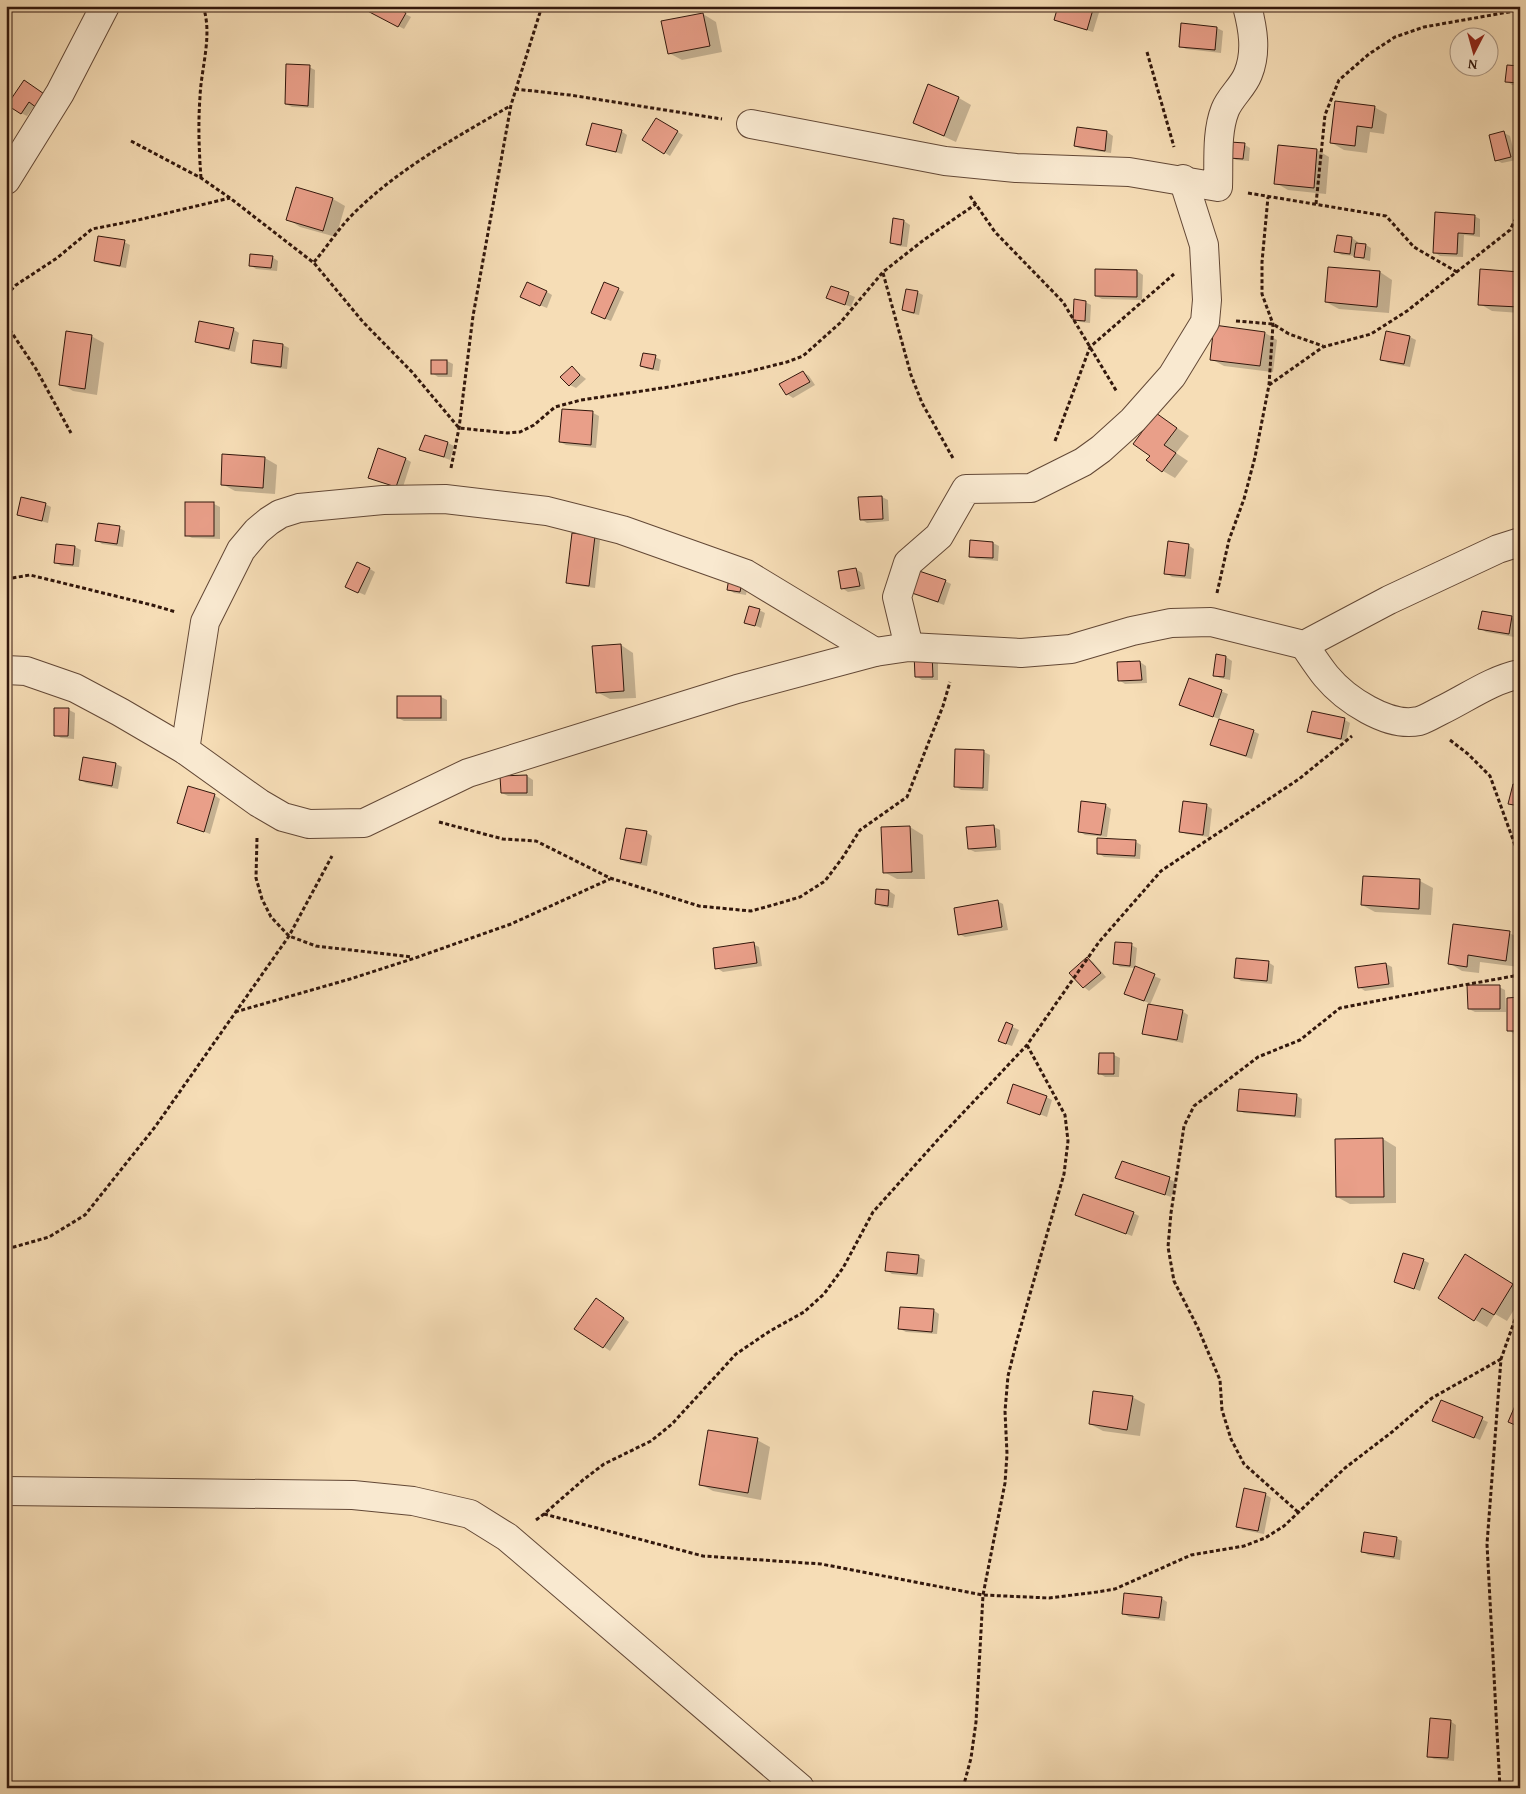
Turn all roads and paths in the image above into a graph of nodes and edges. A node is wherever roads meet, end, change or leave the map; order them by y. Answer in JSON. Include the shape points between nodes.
{"nodes":[{"id":1,"x":104,"y":6,"type":"edge"},
{"id":2,"x":203,"y":6,"type":"edge"},
{"id":3,"x":542,"y":6,"type":"edge"},
{"id":4,"x":1247,"y":6,"type":"edge"},
{"id":5,"x":1520,"y":10,"type":"edge"},
{"id":6,"x":1147,"y":52,"type":"dead end"},
{"id":7,"x":515,"y":89,"type":"junction"},
{"id":8,"x":511,"y":105,"type":"junction"},
{"id":9,"x":751,"y":124,"type":"joint"},
{"id":10,"x":131,"y":141,"type":"dead end"},
{"id":11,"x":945,"y":161,"type":"junction"},
{"id":12,"x":200,"y":178,"type":"junction"},
{"id":13,"x":1183,"y":179,"type":"junction"},
{"id":14,"x":6,"y":180,"type":"edge"},
{"id":15,"x":1218,"y":186,"type":"junction"},
{"id":16,"x":1268,"y":197,"type":"junction"},
{"id":17,"x":230,"y":198,"type":"junction"},
{"id":18,"x":976,"y":204,"type":"junction"},
{"id":19,"x":1316,"y":204,"type":"junction"},
{"id":20,"x":1520,"y":210,"type":"edge"},
{"id":21,"x":1204,"y":245,"type":"junction"},
{"id":22,"x":314,"y":263,"type":"junction"},
{"id":23,"x":883,"y":272,"type":"junction"},
{"id":24,"x":1457,"y":272,"type":"junction"},
{"id":25,"x":6,"y":295,"type":"edge"},
{"id":26,"x":6,"y":324,"type":"edge"},
{"id":27,"x":1273,"y":324,"type":"junction"},
{"id":28,"x":1200,"y":330,"type":"junction"},
{"id":29,"x":1323,"y":346,"type":"junction"},
{"id":30,"x":1090,"y":347,"type":"junction"},
{"id":31,"x":1269,"y":385,"type":"junction"},
{"id":32,"x":1133,"y":420,"type":"junction"},
{"id":33,"x":459,"y":428,"type":"junction"},
{"id":34,"x":71,"y":433,"type":"dead end"},
{"id":35,"x":1052,"y":446,"type":"dead end"},
{"id":36,"x":966,"y":489,"type":"junction"},
{"id":37,"x":445,"y":499,"type":"junction"},
{"id":38,"x":1520,"y":542,"type":"edge"},
{"id":39,"x":6,"y":579,"type":"edge"},
{"id":40,"x":204,"y":622,"type":"junction"},
{"id":41,"x":1211,"y":622,"type":"junction"},
{"id":42,"x":1304,"y":645,"type":"junction"},
{"id":43,"x":909,"y":647,"type":"junction"},
{"id":44,"x":961,"y":649,"type":"junction"},
{"id":45,"x":874,"y":652,"type":"junction"},
{"id":46,"x":6,"y":670,"type":"edge"},
{"id":47,"x":1520,"y":674,"type":"edge"},
{"id":48,"x":1378,"y":716,"type":"junction"},
{"id":49,"x":1420,"y":721,"type":"junction"},
{"id":50,"x":185,"y":750,"type":"junction"},
{"id":51,"x":259,"y":803,"type":"junction"},
{"id":52,"x":395,"y":808,"type":"junction"},
{"id":53,"x":364,"y":823,"type":"junction"},
{"id":54,"x":1520,"y":873,"type":"edge"},
{"id":55,"x":610,"y":878,"type":"junction"},
{"id":56,"x":289,"y":936,"type":"junction"},
{"id":57,"x":415,"y":958,"type":"junction"},
{"id":58,"x":1520,"y":972,"type":"edge"},
{"id":59,"x":1514,"y":976,"type":"junction"},
{"id":60,"x":1520,"y":979,"type":"edge"},
{"id":61,"x":234,"y":1012,"type":"junction"},
{"id":62,"x":1027,"y":1045,"type":"junction"},
{"id":63,"x":6,"y":1247,"type":"edge"},
{"id":64,"x":1520,"y":1305,"type":"edge"},
{"id":65,"x":1501,"y":1359,"type":"junction"},
{"id":66,"x":6,"y":1492,"type":"edge"},
{"id":67,"x":1298,"y":1512,"type":"junction"},
{"id":68,"x":544,"y":1514,"type":"junction"},
{"id":69,"x":507,"y":1537,"type":"junction"},
{"id":70,"x":983,"y":1595,"type":"junction"},
{"id":71,"x":800,"y":1788,"type":"edge"},
{"id":72,"x":963,"y":1788,"type":"edge"},
{"id":73,"x":1500,"y":1788,"type":"edge"}],
"edges":[{"from":1,"to":14,"type":"street","via":[[60,93]]},
{"from":2,"to":12,"type":"path","via":[[206,41],[198,127]]},
{"from":3,"to":7,"type":"path"},
{"from":4,"to":15,"type":"street","via":[[1254,48],[1248,75],[1225,109]]},
{"from":5,"to":19,"type":"path","via":[[1424,27],[1395,37],[1339,80],[1325,115]]},
{"from":6,"to":13,"type":"path"},
{"from":7,"to":8,"type":"path"},
{"from":7,"to":9,"type":"path","via":[[674,110]]},
{"from":8,"to":22,"type":"path","via":[[424,157],[382,188],[351,215]]},
{"from":8,"to":33,"type":"path","via":[[473,316]]},
{"from":9,"to":11,"type":"street"},
{"from":10,"to":12,"type":"path"},
{"from":11,"to":13,"type":"street","via":[[1016,168],[1129,172]]},
{"from":11,"to":18,"type":"path"},
{"from":12,"to":17,"type":"path"},
{"from":13,"to":15,"type":"street"},
{"from":13,"to":21,"type":"street"},
{"from":15,"to":16,"type":"path"},
{"from":16,"to":19,"type":"path"},
{"from":16,"to":27,"type":"path","via":[[1262,294]]},
{"from":17,"to":22,"type":"path"},
{"from":17,"to":25,"type":"path","via":[[92,229]]},
{"from":18,"to":23,"type":"path"},
{"from":18,"to":30,"type":"path","via":[[995,232],[1063,302]]},
{"from":19,"to":24,"type":"path","via":[[1386,216],[1414,247]]},
{"from":20,"to":24,"type":"path","via":[[1510,230]]},
{"from":21,"to":28,"type":"street","via":[[1207,300],[1205,322]]},
{"from":21,"to":30,"type":"path"},
{"from":22,"to":33,"type":"path"},
{"from":23,"to":33,"type":"path","via":[[840,323],[803,356],[787,362],[668,387],[581,400],[555,407],[520,432]]},
{"from":23,"to":36,"type":"path","via":[[910,375]]},
{"from":24,"to":29,"type":"path","via":[[1371,334]]},
{"from":26,"to":34,"type":"path","via":[[36,369]]},
{"from":27,"to":28,"type":"path","via":[[1218,319],[1209,321]]},
{"from":27,"to":29,"type":"path","via":[[1289,334]]},
{"from":27,"to":31,"type":"path"},
{"from":28,"to":32,"type":"street","via":[[1172,376]]},
{"from":29,"to":31,"type":"path"},
{"from":30,"to":32,"type":"path"},
{"from":30,"to":35,"type":"path"},
{"from":31,"to":41,"type":"path","via":[[1255,456],[1229,540]]},
{"from":32,"to":36,"type":"street","via":[[1084,462],[1031,488]]},
{"from":33,"to":37,"type":"path"},
{"from":36,"to":43,"type":"street","via":[[939,536],[908,563],[897,597]]},
{"from":37,"to":40,"type":"street","via":[[316,506],[280,514],[257,531],[241,550]]},
{"from":37,"to":45,"type":"street","via":[[547,511],[622,530],[746,574]]},
{"from":38,"to":42,"type":"street","via":[[1498,549],[1389,600]]},
{"from":39,"to":40,"type":"path","via":[[30,575],[152,605]]},
{"from":40,"to":50,"type":"street"},
{"from":41,"to":42,"type":"street"},
{"from":41,"to":44,"type":"street","via":[[1171,623],[1071,649],[1021,653]]},
{"from":42,"to":48,"type":"street","via":[[1327,677]]},
{"from":43,"to":44,"type":"street"},
{"from":43,"to":45,"type":"street"},
{"from":44,"to":55,"type":"path","via":[[943,706],[907,797],[860,830],[825,881],[809,892],[751,911],[699,906]]},
{"from":45,"to":52,"type":"street","via":[[737,689],[468,773]]},
{"from":46,"to":50,"type":"street","via":[[26,671],[75,688]]},
{"from":47,"to":49,"type":"street","via":[[1492,682]]},
{"from":48,"to":49,"type":"street","via":[[1406,722]]},
{"from":48,"to":62,"type":"path","via":[[1299,779],[1161,871],[1099,942]]},
{"from":49,"to":54,"type":"path","via":[[1468,754],[1490,776],[1516,848]]},
{"from":50,"to":51,"type":"street"},
{"from":51,"to":53,"type":"street","via":[[282,816],[309,824]]},
{"from":51,"to":56,"type":"path","via":[[256,878],[271,917]]},
{"from":52,"to":53,"type":"street"},
{"from":52,"to":55,"type":"path","via":[[454,827],[536,842]]},
{"from":53,"to":56,"type":"path","via":[[334,852]]},
{"from":55,"to":57,"type":"path","via":[[511,924]]},
{"from":56,"to":57,"type":"path","via":[[316,946]]},
{"from":56,"to":61,"type":"path"},
{"from":57,"to":61,"type":"path"},
{"from":58,"to":59,"type":"path"},
{"from":59,"to":60,"type":"path"},
{"from":59,"to":67,"type":"path","via":[[1340,1008],[1300,1040],[1258,1057],[1194,1106],[1184,1126],[1168,1247],[1174,1281],[1220,1380],[1222,1410],[1231,1439],[1244,1464]]},
{"from":61,"to":63,"type":"path","via":[[155,1127],[85,1215],[49,1237]]},
{"from":62,"to":68,"type":"path","via":[[873,1212],[843,1268],[824,1294],[804,1312],[770,1330],[736,1354],[672,1424],[651,1441],[604,1464]]},
{"from":62,"to":70,"type":"path","via":[[1066,1115],[1068,1141],[1064,1174],[1008,1376],[1005,1483]]},
{"from":64,"to":65,"type":"path"},
{"from":65,"to":67,"type":"path","via":[[1432,1398],[1345,1468]]},
{"from":65,"to":73,"type":"path","via":[[1487,1544]]},
{"from":66,"to":69,"type":"street","via":[[363,1496],[413,1500],[470,1514]]},
{"from":67,"to":70,"type":"path","via":[[1284,1526],[1264,1538],[1244,1546],[1191,1555],[1115,1589],[1049,1598]]},
{"from":68,"to":69,"type":"path"},
{"from":68,"to":70,"type":"path","via":[[703,1556],[821,1564]]},
{"from":69,"to":71,"type":"street"},
{"from":70,"to":72,"type":"path","via":[[976,1722]]}]}
